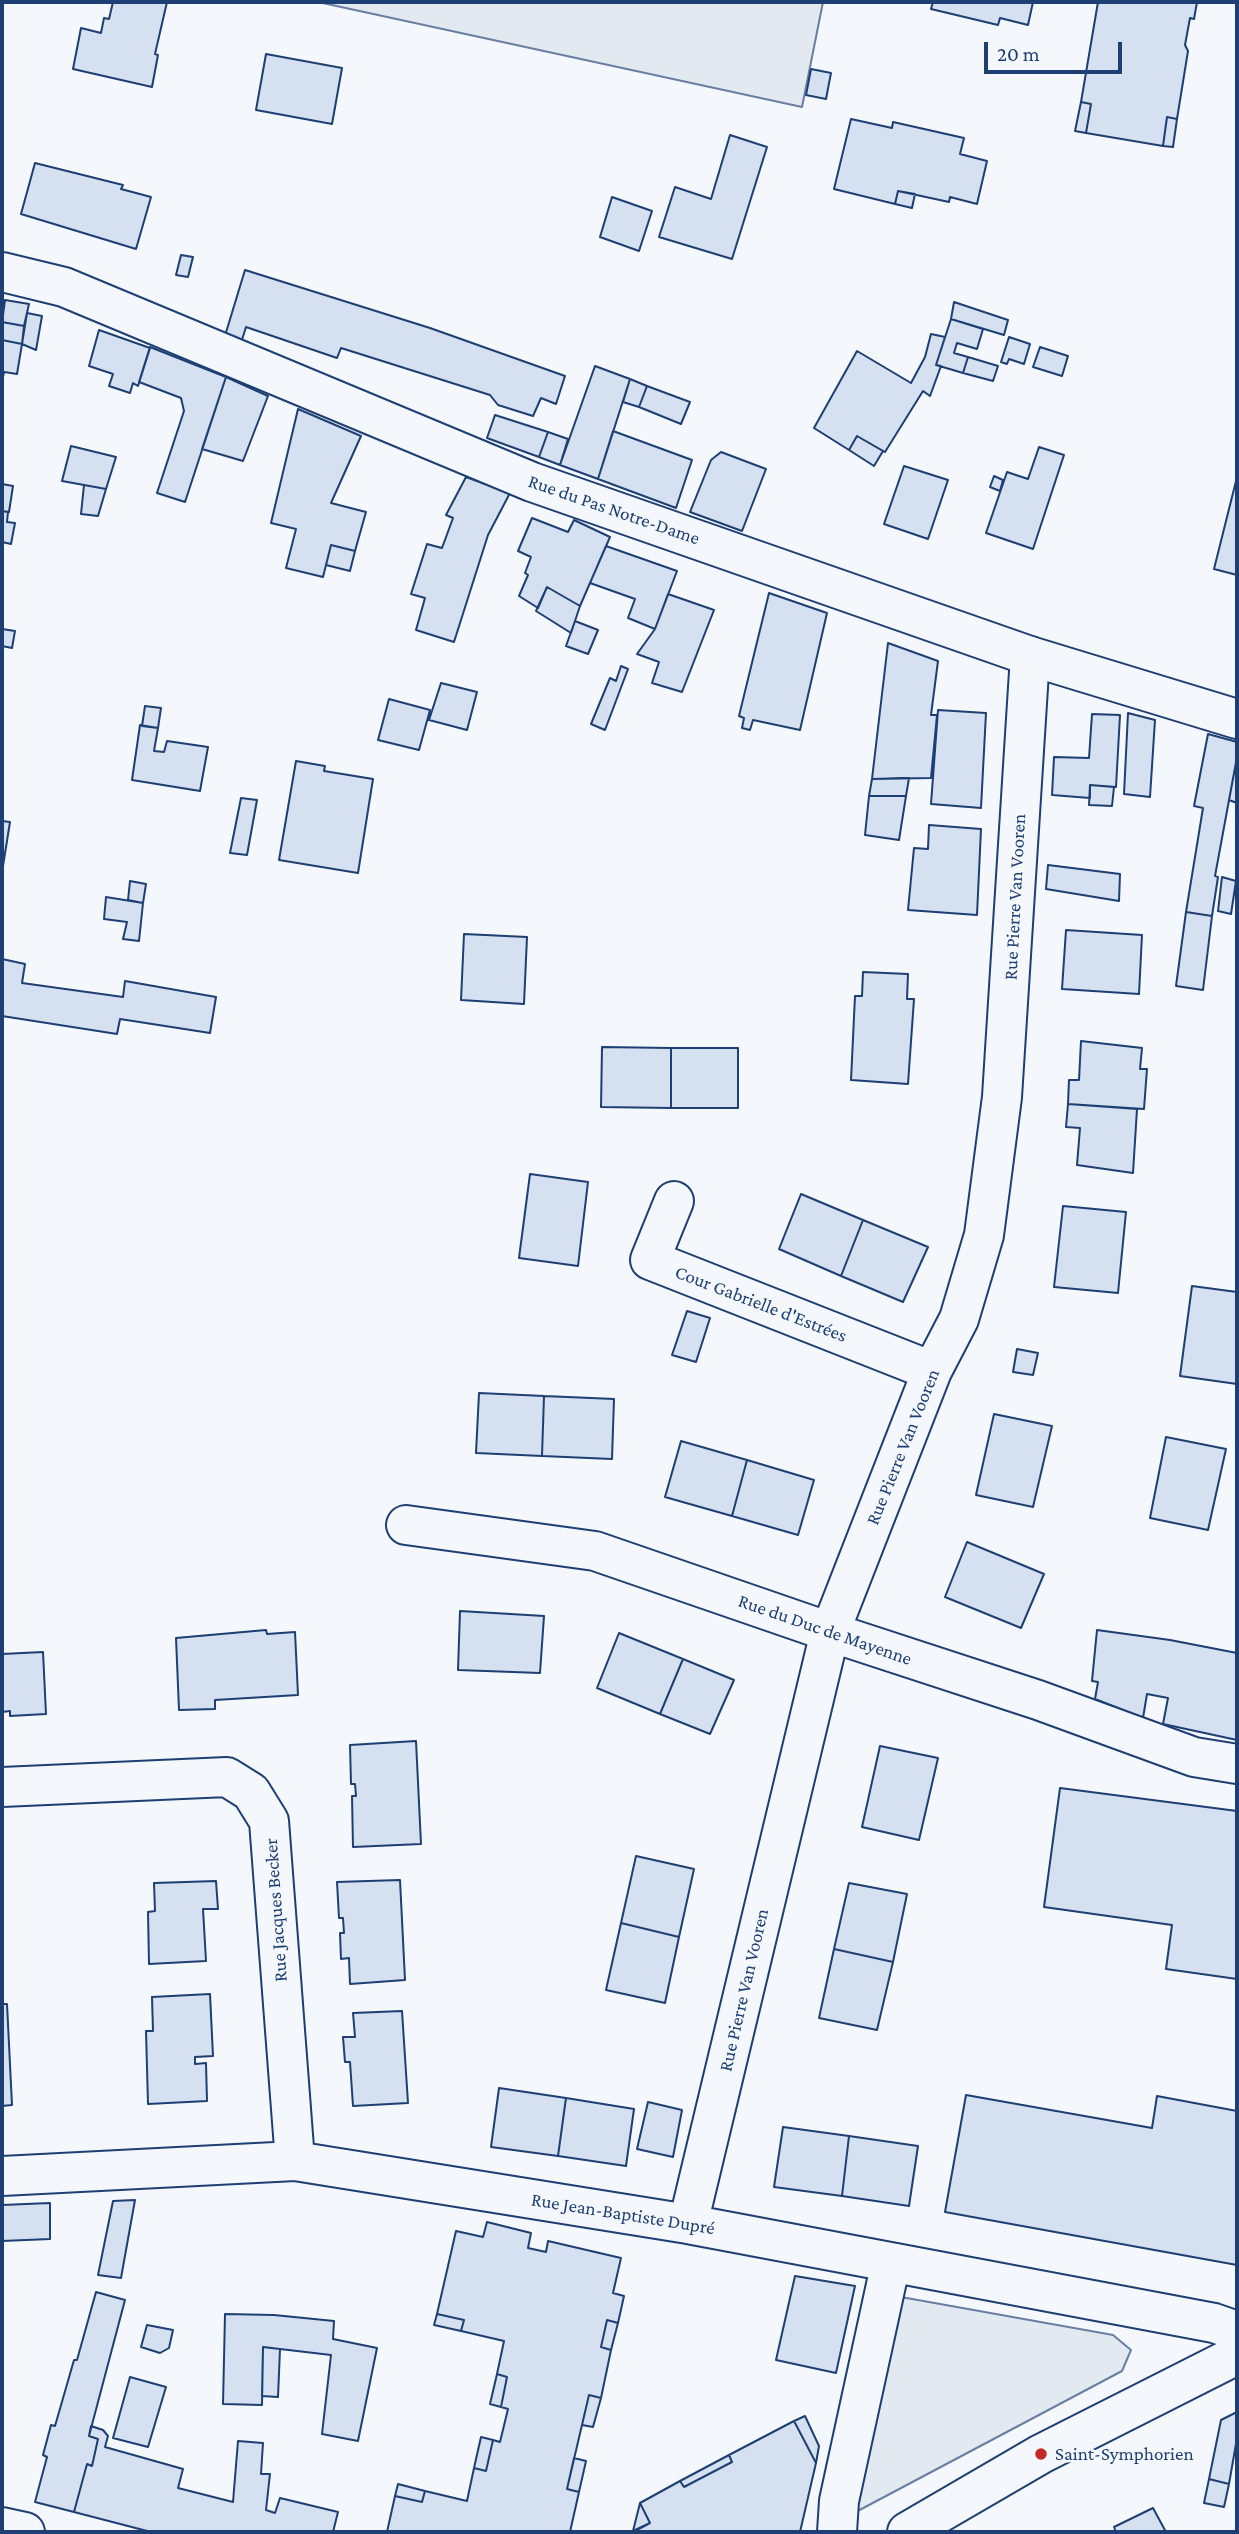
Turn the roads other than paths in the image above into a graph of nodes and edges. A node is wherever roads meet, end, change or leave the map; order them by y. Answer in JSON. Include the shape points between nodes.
{"nodes":[{"id":1,"x":2,"y":272,"type":"edge"},
{"id":2,"x":1030,"y":656,"type":"junction"},
{"id":3,"x":1237,"y":719,"type":"edge"},
{"id":4,"x":674,"y":1201,"type":"dead end"},
{"id":5,"x":932,"y":1371,"type":"junction"},
{"id":6,"x":406,"y":1525,"type":"dead end"},
{"id":7,"x":830,"y":1632,"type":"junction"},
{"id":8,"x":1237,"y":1764,"type":"edge"},
{"id":9,"x":2,"y":1787,"type":"edge"},
{"id":10,"x":295,"y":2161,"type":"junction"},
{"id":11,"x":2,"y":2176,"type":"edge"},
{"id":12,"x":688,"y":2224,"type":"junction"},
{"id":13,"x":891,"y":2262,"type":"junction"},
{"id":14,"x":1237,"y":2331,"type":"edge"},
{"id":15,"x":1237,"y":2355,"type":"edge"},
{"id":16,"x":2,"y":2527,"type":"edge"},
{"id":17,"x":25,"y":2532,"type":"edge"},
{"id":18,"x":837,"y":2532,"type":"edge"},
{"id":19,"x":907,"y":2532,"type":"edge"}],
"edges":[{"from":1,"to":2,"type":"street","name":"Rue du Pas Notre-Dame","via":[[64,287],[532,482]]},
{"from":2,"to":3,"type":"street","name":"Rue du Pas Notre-Dame"},
{"from":2,"to":5,"type":"street","name":"Rue Pierre Van Vooren","via":[[1002,1097],[984,1235],[959,1319]]},
{"from":4,"to":5,"type":"street","name":"Cour Gabrielle d'Estrées","via":[[650,1260]]},
{"from":5,"to":7,"type":"street","name":"Rue Pierre Van Vooren"},
{"from":6,"to":7,"type":"street","name":"Rue du Duc de Mayenne","via":[[595,1551]]},
{"from":7,"to":8,"type":"street","name":"Rue du Duc de Mayenne","via":[[1194,1757]]},
{"from":7,"to":12,"type":"street","name":"Rue Pierre Van Vooren"},
{"from":9,"to":10,"type":"street","name":"Rue Jacques Becker","via":[[227,1777],[250,1792],[269,1821]]},
{"from":10,"to":11,"type":"street","name":"Rue Jean-Baptiste Dupré"},
{"from":10,"to":12,"type":"street","name":"Rue Jean-Baptiste Dupré"},
{"from":12,"to":13,"type":"street","name":"Rue Jean-Baptiste Dupré"},
{"from":13,"to":14,"type":"street","name":"Rue Jean-Baptiste Dupré"},
{"from":13,"to":18,"type":"street","via":[[839,2501]]},
{"from":15,"to":19,"type":"street","via":[[1041,2454]]},
{"from":16,"to":17,"type":"street"}]}
